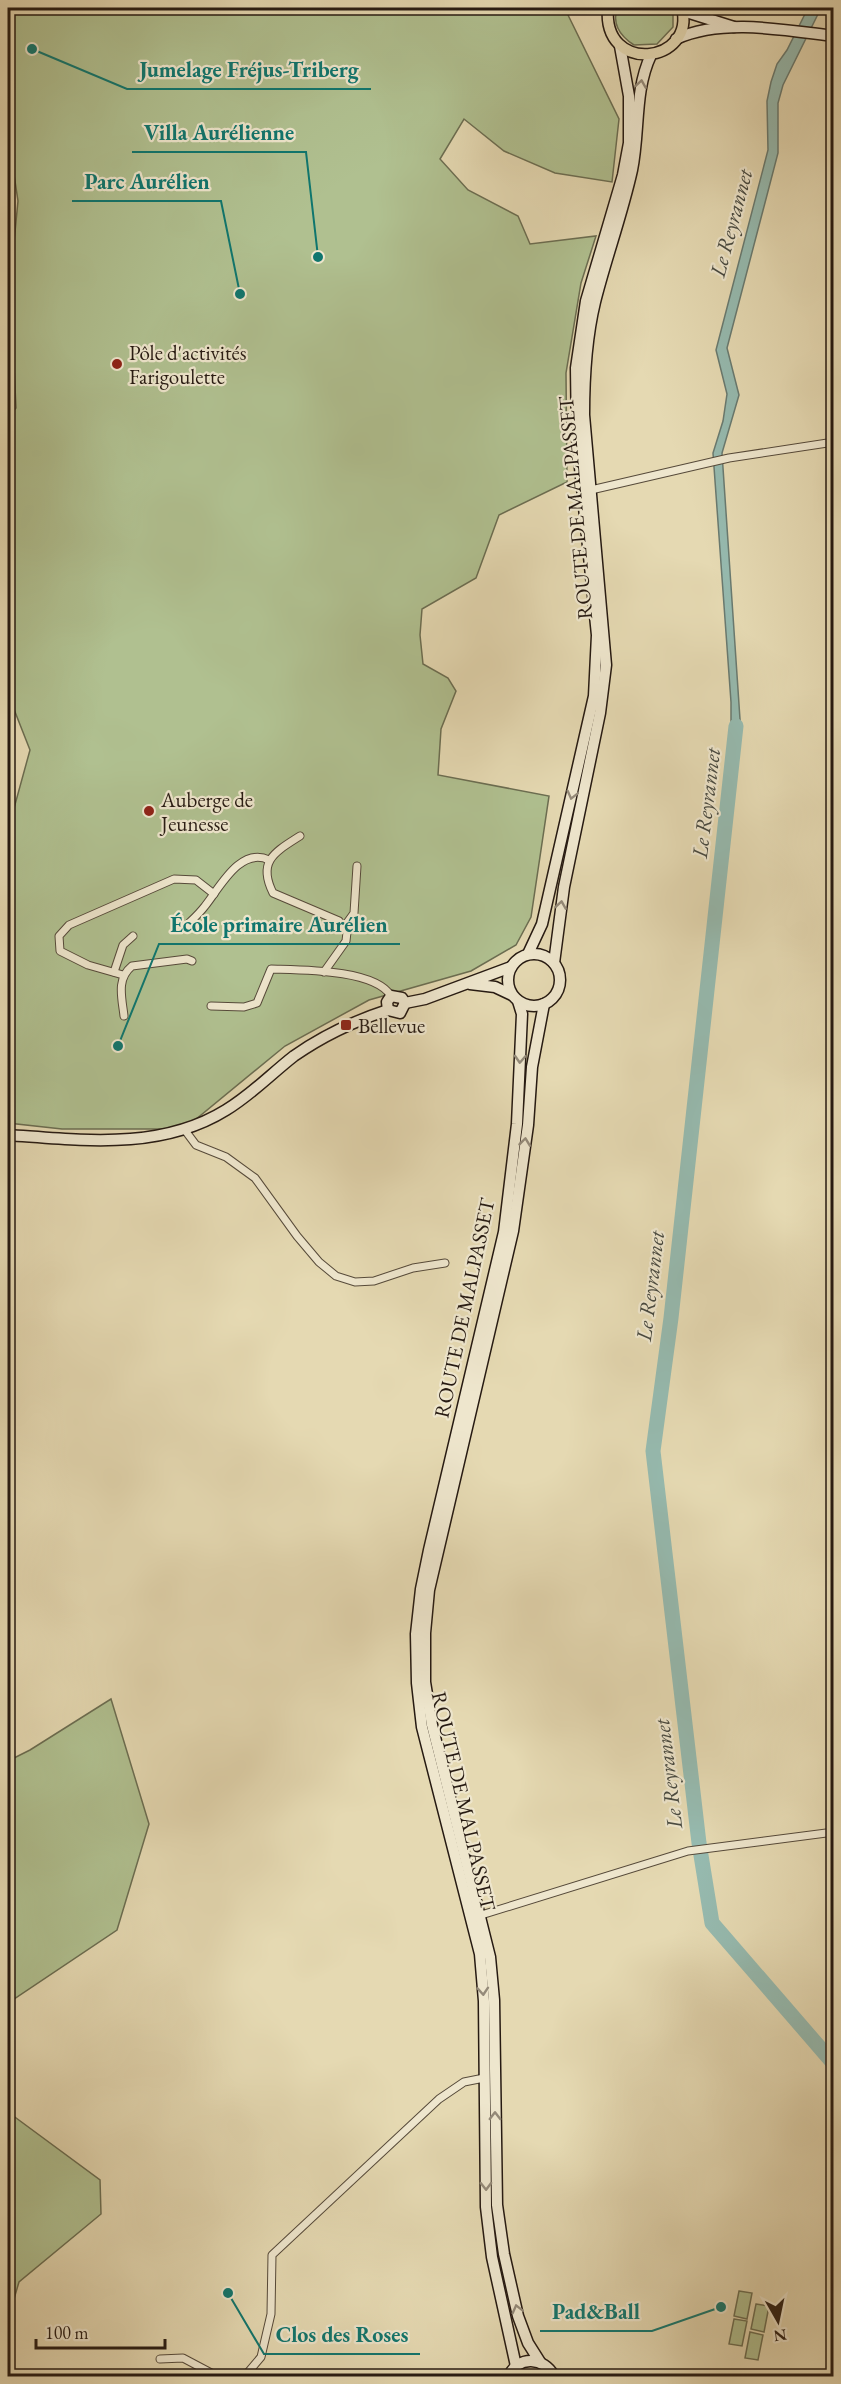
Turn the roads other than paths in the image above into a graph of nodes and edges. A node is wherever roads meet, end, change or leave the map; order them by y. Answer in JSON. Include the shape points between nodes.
{"nodes":[{"id":1,"x":598,"y":8,"type":"edge"},
{"id":2,"x":608,"y":8,"type":"edge"},
{"id":3,"x":682,"y":9,"type":"edge"},
{"id":4,"x":607,"y":20,"type":"junction"},
{"id":5,"x":737,"y":28,"type":"junction"},
{"id":6,"x":834,"y":36,"type":"edge"},
{"id":7,"x":676,"y":39,"type":"junction"},
{"id":8,"x":620,"y":46,"type":"junction"},
{"id":9,"x":651,"y":54,"type":"junction"},
{"id":10,"x":613,"y":225,"type":"junction"},
{"id":11,"x":834,"y":442,"type":"edge"},
{"id":12,"x":591,"y":490,"type":"junction"},
{"id":13,"x":300,"y":836,"type":"dead end"},
{"id":14,"x":268,"y":860,"type":"junction"},
{"id":15,"x":357,"y":866,"type":"dead end"},
{"id":16,"x":214,"y":894,"type":"junction"},
{"id":17,"x":185,"y":927,"type":"dead end"},
{"id":18,"x":344,"y":927,"type":"junction"},
{"id":19,"x":133,"y":936,"type":"dead end"},
{"id":20,"x":528,"y":954,"type":"junction"},
{"id":21,"x":192,"y":961,"type":"dead end"},
{"id":22,"x":554,"y":963,"type":"junction"},
{"id":23,"x":511,"y":967,"type":"junction"},
{"id":24,"x":114,"y":972,"type":"junction"},
{"id":25,"x":324,"y":972,"type":"junction"},
{"id":26,"x":123,"y":975,"type":"junction"},
{"id":27,"x":464,"y":984,"type":"junction"},
{"id":28,"x":392,"y":996,"type":"junction"},
{"id":29,"x":515,"y":998,"type":"junction"},
{"id":30,"x":405,"y":1003,"type":"junction"},
{"id":31,"x":544,"y":1004,"type":"junction"},
{"id":32,"x":210,"y":1006,"type":"dead end"},
{"id":33,"x":388,"y":1010,"type":"junction"},
{"id":34,"x":124,"y":1016,"type":"dead end"},
{"id":35,"x":184,"y":1128,"type":"junction"},
{"id":36,"x":8,"y":1135,"type":"edge"},
{"id":37,"x":445,"y":1263,"type":"dead end"},
{"id":38,"x":834,"y":1832,"type":"edge"},
{"id":39,"x":476,"y":1917,"type":"junction"},
{"id":40,"x":484,"y":2078,"type":"junction"},
{"id":41,"x":160,"y":2359,"type":"dead end"},
{"id":42,"x":540,"y":2362,"type":"junction"},
{"id":43,"x":516,"y":2366,"type":"junction"},
{"id":44,"x":217,"y":2376,"type":"edge"},
{"id":45,"x":245,"y":2376,"type":"edge"},
{"id":46,"x":509,"y":2376,"type":"edge"},
{"id":47,"x":554,"y":2376,"type":"edge"}],
"edges":[{"from":1,"to":4,"type":"main road"},
{"from":2,"to":4,"type":"main road"},
{"from":3,"to":5,"type":"main road"},
{"from":3,"to":7,"type":"main road","via":[[683,21]]},
{"from":4,"to":8,"type":"main road"},
{"from":5,"to":6,"type":"main road"},
{"from":5,"to":7,"type":"main road","via":[[703,30]]},
{"from":7,"to":9,"type":"main road","via":[[661,52]]},
{"from":8,"to":9,"type":"main road","via":[[640,55]]},
{"from":8,"to":10,"type":"main road","name":"ROUTE DE MALPASSET","via":[[631,120]]},
{"from":10,"to":9,"type":"main road","name":"ROUTE DE MALPASSET","one_way":true,"via":[[637,142],[641,76]]},
{"from":10,"to":12,"type":"main road","name":"ROUTE DE MALPASSET","via":[[594,304],[584,381]]},
{"from":10,"to":20,"type":"main road","name":"ROUTE DE MALPASSET","one_way":true,"via":[[586,301],[576,378],[577,438],[597,635],[594,696],[542,924]]},
{"from":11,"to":12,"type":"street","via":[[729,458]]},
{"from":22,"to":12,"type":"main road","name":"ROUTE DE MALPASSET","one_way":true,"via":[[564,887],[606,664]]},
{"from":13,"to":14,"type":"street"},
{"from":14,"to":16,"type":"street","via":[[263,857],[246,861],[226,877]]},
{"from":14,"to":18,"type":"street","via":[[273,893],[339,921]]},
{"from":15,"to":18,"type":"street","via":[[354,913]]},
{"from":16,"to":17,"type":"street"},
{"from":16,"to":24,"type":"street","via":[[195,880],[174,879],[69,925],[59,936],[60,951]]},
{"from":18,"to":25,"type":"street","via":[[346,940]]},
{"from":19,"to":24,"type":"street","via":[[123,945]]},
{"from":20,"to":22,"type":"main road","via":[[538,954]]},
{"from":20,"to":23,"type":"main road"},
{"from":21,"to":26,"type":"street","via":[[132,966]]},
{"from":22,"to":31,"type":"main road","via":[[560,983],[557,992]]},
{"from":23,"to":27,"type":"main road"},
{"from":23,"to":29,"type":"main road","via":[[508,976]]},
{"from":24,"to":26,"type":"street"},
{"from":25,"to":28,"type":"street","via":[[375,982]]},
{"from":25,"to":32,"type":"street","via":[[271,969],[257,1003],[244,1007]]},
{"from":26,"to":34,"type":"street"},
{"from":27,"to":29,"type":"main road","via":[[495,987]]},
{"from":27,"to":30,"type":"main road"},
{"from":28,"to":30,"type":"main road"},
{"from":28,"to":33,"type":"main road","via":[[387,1002]]},
{"from":29,"to":31,"type":"main road","via":[[535,1006]]},
{"from":29,"to":39,"type":"main road","name":"ROUTE DE MALPASSET","one_way":true,"via":[[522,1014],[517,1124],[504,1232],[428,1556],[416,1634],[422,1726]]},
{"from":30,"to":33,"type":"main road","via":[[399,1013]]},
{"from":39,"to":31,"type":"main road","name":"ROUTE DE MALPASSET","one_way":true,"via":[[432,1725],[425,1682],[424,1633],[429,1590],[513,1231],[532,1067]]},
{"from":33,"to":35,"type":"main road","via":[[332,1032],[224,1112]]},
{"from":35,"to":36,"type":"main road","via":[[120,1142]]},
{"from":35,"to":37,"type":"street","via":[[196,1145],[225,1157],[255,1178],[297,1236],[336,1276],[355,1282],[374,1281],[404,1270]]},
{"from":38,"to":39,"type":"street","via":[[696,1850]]},
{"from":39,"to":40,"type":"main road","name":"ROUTE DE MALPASSET","one_way":true},
{"from":42,"to":39,"type":"main road","name":"ROUTE DE MALPASSET","one_way":true,"via":[[518,2316],[500,2225],[494,2000],[490,1957]]},
{"from":40,"to":43,"type":"main road","name":"ROUTE DE MALPASSET","one_way":true,"via":[[490,2247]]},
{"from":40,"to":45,"type":"street","via":[[464,2082],[439,2099],[272,2255],[271,2314],[261,2357]]},
{"from":41,"to":44,"type":"street","via":[[183,2358]]},
{"from":42,"to":43,"type":"main road"},
{"from":42,"to":47,"type":"main road","name":"ROUTE DE MALPASSET"},
{"from":43,"to":46,"type":"main road"}]}
